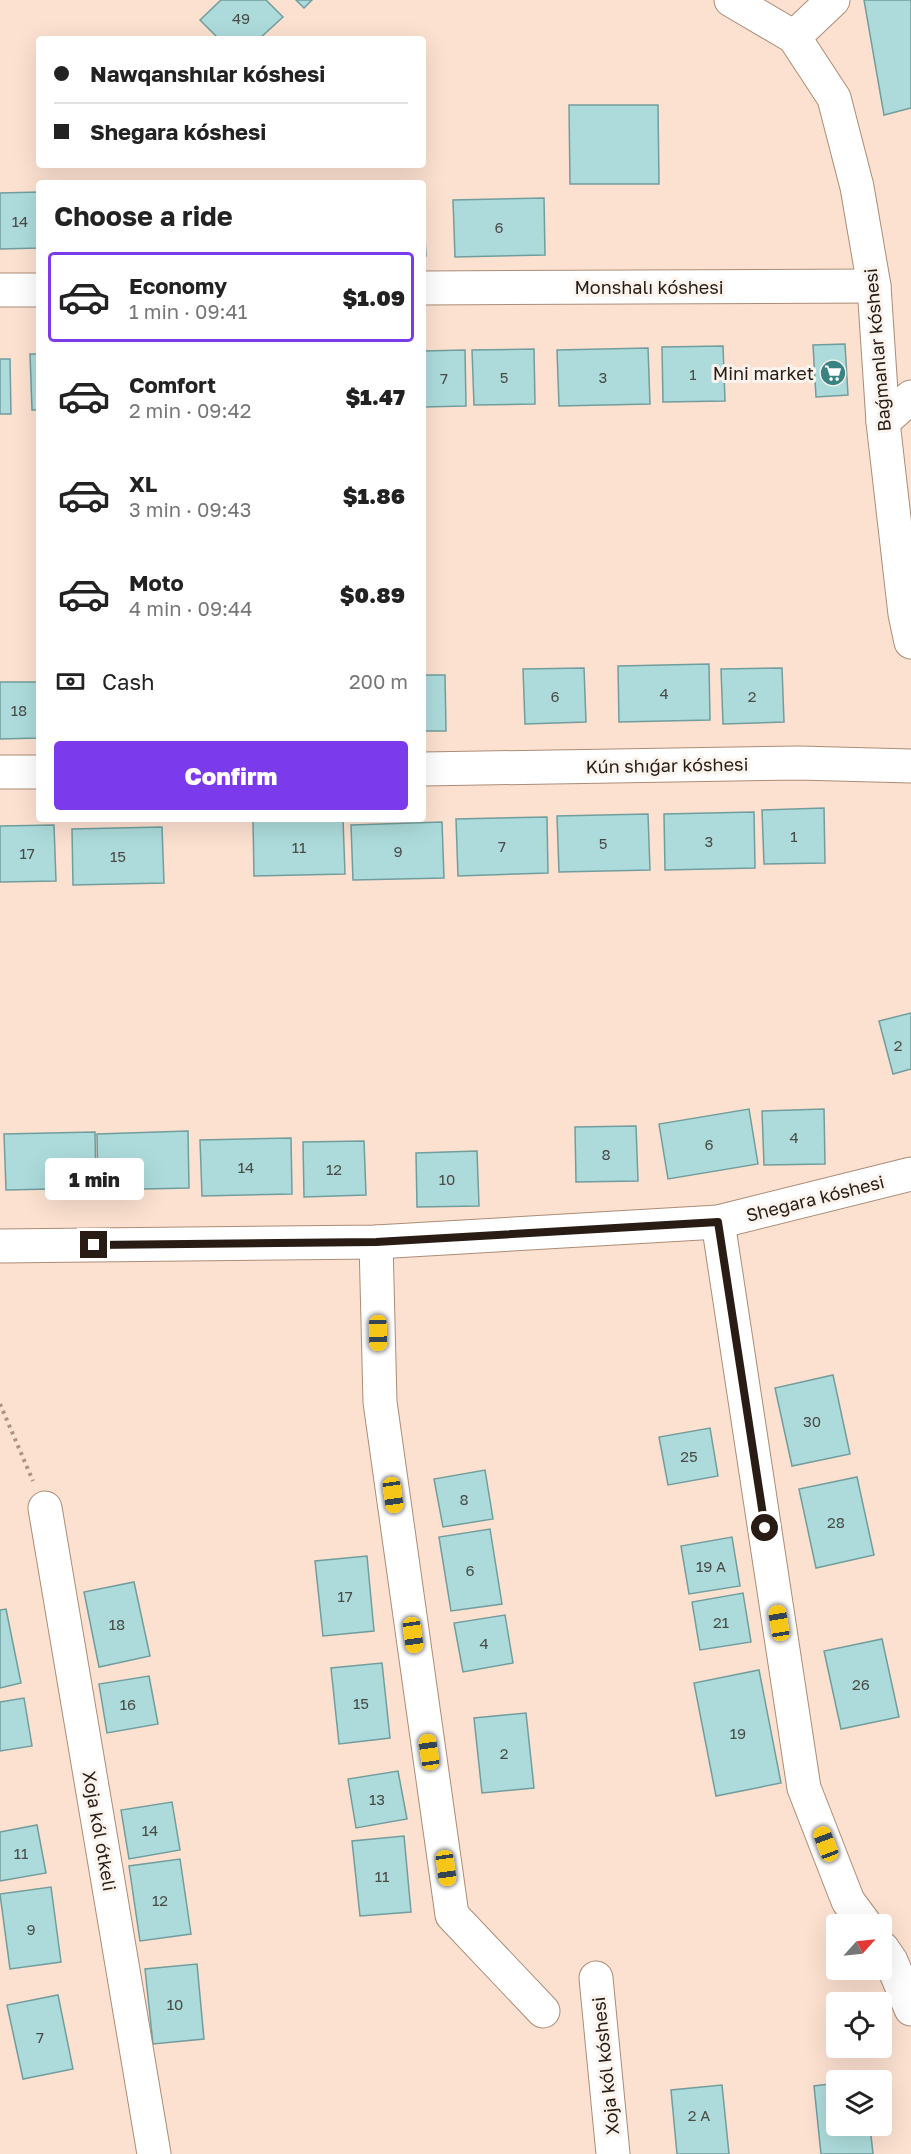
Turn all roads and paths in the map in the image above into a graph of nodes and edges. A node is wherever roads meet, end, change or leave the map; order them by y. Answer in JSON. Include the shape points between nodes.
{"nodes":[{"id":1,"x":731,"y":0,"type":"edge"},
{"id":2,"x":833,"y":0,"type":"edge"},
{"id":3,"x":794,"y":37,"type":"junction"},
{"id":4,"x":874,"y":286,"type":"junction"},
{"id":5,"x":426,"y":288,"type":"edge"},
{"id":6,"x":0,"y":290,"type":"edge"},
{"id":7,"x":36,"y":290,"type":"edge"},
{"id":8,"x":911,"y":397,"type":"edge"},
{"id":9,"x":883,"y":422,"type":"junction"},
{"id":10,"x":911,"y":642,"type":"edge"},
{"id":11,"x":911,"y":766,"type":"edge"},
{"id":12,"x":426,"y":769,"type":"edge"},
{"id":13,"x":0,"y":771,"type":"edge"},
{"id":14,"x":36,"y":771,"type":"edge"},
{"id":15,"x":911,"y":1174,"type":"edge"},
{"id":16,"x":718,"y":1222,"type":"junction"},
{"id":17,"x":376,"y":1242,"type":"junction"},
{"id":18,"x":0,"y":1246,"type":"edge"},
{"id":19,"x":0,"y":1404,"type":"edge"},
{"id":20,"x":45,"y":1508,"type":"joint"},
{"id":21,"x":858,"y":1914,"type":"edge"},
{"id":22,"x":892,"y":1963,"type":"edge"},
{"id":23,"x":596,"y":1978,"type":"dead end"},
{"id":24,"x":911,"y":2008,"type":"edge"},
{"id":25,"x":543,"y":2011,"type":"dead end"},
{"id":26,"x":154,"y":2154,"type":"edge"},
{"id":27,"x":613,"y":2154,"type":"edge"}],
"edges":[{"from":1,"to":3,"type":"street","name":"Baǵmanlar kóshesi"},
{"from":2,"to":3,"type":"street"},
{"from":3,"to":4,"type":"street","name":"Baǵmanlar kóshesi","via":[[834,98],[857,187]]},
{"from":4,"to":5,"type":"street","name":"Monshalı kóshesi"},
{"from":4,"to":9,"type":"street","name":"Baǵmanlar kóshesi"},
{"from":6,"to":7,"type":"street"},
{"from":8,"to":9,"type":"street"},
{"from":9,"to":10,"type":"street","name":"Baǵmanlar kóshesi"},
{"from":11,"to":12,"type":"street","name":"Kún shıǵar kóshesi","via":[[800,763]]},
{"from":13,"to":14,"type":"street"},
{"from":15,"to":16,"type":"street","name":"Shegara kóshesi"},
{"from":16,"to":17,"type":"street","name":"Shegara kóshesi"},
{"from":16,"to":21,"type":"street","via":[[804,1788],[848,1901]]},
{"from":17,"to":18,"type":"street","name":"Shegara kóshesi"},
{"from":17,"to":25,"type":"street","via":[[380,1401],[452,1915]]},
{"from":19,"to":20,"type":"path"},
{"from":20,"to":26,"type":"street","name":"Xoja kól ótkeli"},
{"from":22,"to":24,"type":"street"},
{"from":23,"to":27,"type":"street","name":"Xoja kól kóshesi"}]}
